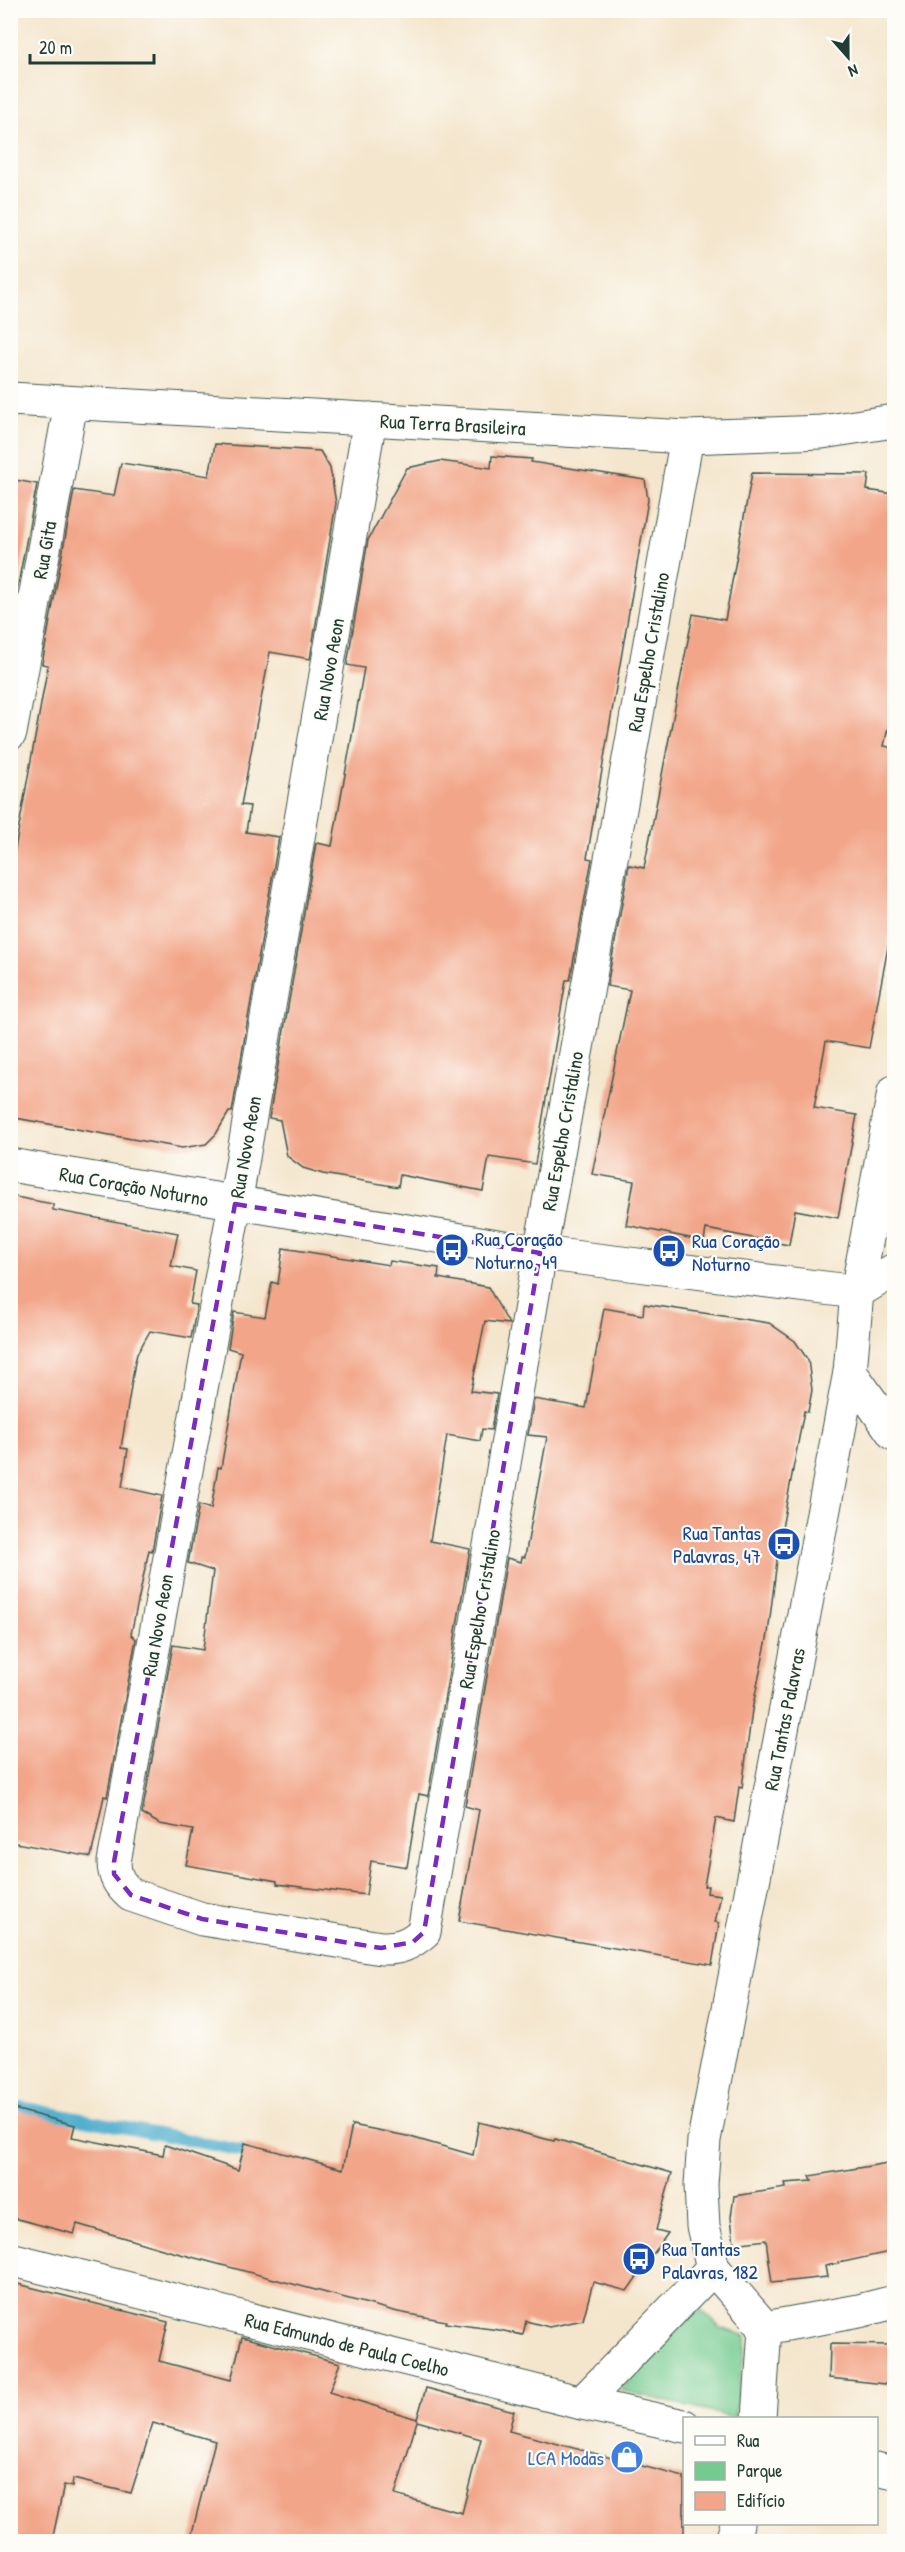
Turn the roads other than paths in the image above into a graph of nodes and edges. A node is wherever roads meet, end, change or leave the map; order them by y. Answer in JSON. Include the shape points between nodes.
{"nodes":[{"id":1,"x":10,"y":399,"type":"edge"},
{"id":2,"x":71,"y":403,"type":"junction"},
{"id":3,"x":370,"y":419,"type":"junction"},
{"id":4,"x":894,"y":421,"type":"edge"},
{"id":5,"x":687,"y":437,"type":"junction"},
{"id":6,"x":10,"y":733,"type":"edge"},
{"id":7,"x":894,"y":1092,"type":"edge"},
{"id":8,"x":10,"y":1165,"type":"edge"},
{"id":9,"x":235,"y":1204,"type":"junction"},
{"id":10,"x":540,"y":1253,"type":"junction"},
{"id":11,"x":894,"y":1270,"type":"edge"},
{"id":12,"x":858,"y":1292,"type":"junction"},
{"id":13,"x":850,"y":1372,"type":"junction"},
{"id":14,"x":894,"y":1434,"type":"edge"},
{"id":15,"x":424,"y":1932,"type":"joint"},
{"id":16,"x":10,"y":2259,"type":"edge"},
{"id":17,"x":714,"y":2268,"type":"junction"},
{"id":18,"x":894,"y":2302,"type":"edge"},
{"id":19,"x":765,"y":2328,"type":"junction"},
{"id":20,"x":582,"y":2403,"type":"junction"},
{"id":21,"x":759,"y":2417,"type":"edge"},
{"id":22,"x":683,"y":2426,"type":"edge"},
{"id":23,"x":878,"y":2469,"type":"edge"},
{"id":24,"x":894,"y":2473,"type":"edge"},
{"id":25,"x":736,"y":2525,"type":"edge"},
{"id":26,"x":732,"y":2541,"type":"edge"}],
"edges":[{"from":1,"to":2,"type":"street","name":"Rua Terra Brasileira"},
{"from":2,"to":3,"type":"street","name":"Rua Terra Brasileira"},
{"from":2,"to":6,"type":"street","name":"Rua Gita"},
{"from":3,"to":5,"type":"street","name":"Rua Terra Brasileira"},
{"from":3,"to":9,"type":"street","name":"Rua Novo Aeon"},
{"from":4,"to":5,"type":"street","name":"Rua Terra Brasileira","via":[[822,432]]},
{"from":5,"to":10,"type":"street","name":"Rua Espelho Cristalino"},
{"from":7,"to":12,"type":"street","name":"Rua Tantas Palavras"},
{"from":8,"to":9,"type":"street","name":"Rua Coração Noturno"},
{"from":9,"to":10,"type":"street","name":"Rua Coração Noturno"},
{"from":9,"to":15,"type":"street","name":"Rua Novo Aeon","via":[[114,1874],[131,1895],[202,1919],[381,1948],[413,1942]]},
{"from":10,"to":12,"type":"street","name":"Rua Coração Noturno"},
{"from":10,"to":15,"type":"street","name":"Rua Espelho Cristalino"},
{"from":11,"to":12,"type":"street"},
{"from":12,"to":13,"type":"street","name":"Rua Tantas Palavras"},
{"from":13,"to":14,"type":"street"},
{"from":13,"to":17,"type":"street","name":"Rua Tantas Palavras","via":[[704,2140],[703,2226]]},
{"from":16,"to":20,"type":"street","name":"Rua Edmundo de Paula Coelho"},
{"from":17,"to":19,"type":"street","name":"Rua Tantas Palavras"},
{"from":17,"to":20,"type":"street"},
{"from":18,"to":19,"type":"street"},
{"from":19,"to":21,"type":"street"},
{"from":20,"to":22,"type":"street","name":"Rua Edmundo de Paula Coelho"},
{"from":23,"to":24,"type":"street"},
{"from":25,"to":26,"type":"street"}]}
